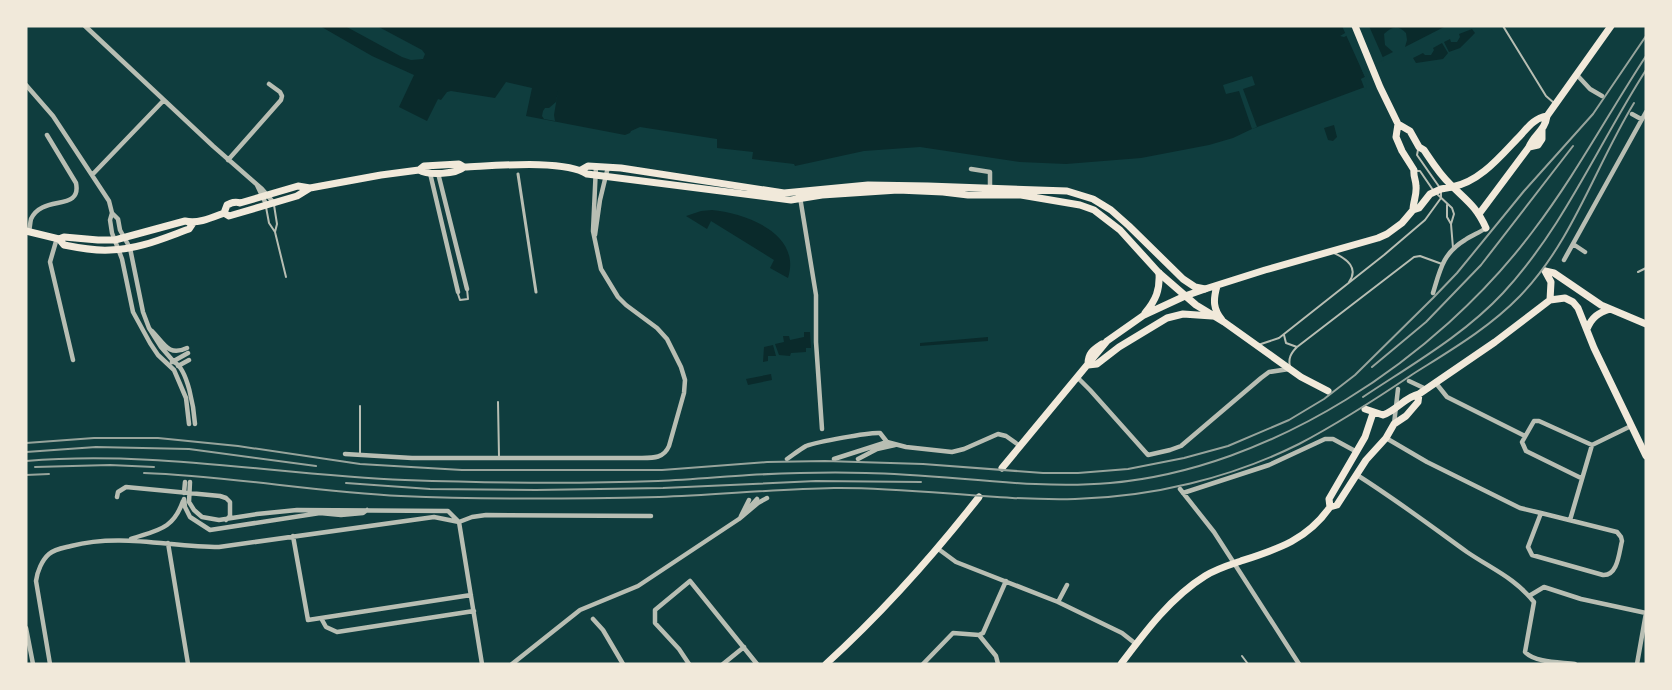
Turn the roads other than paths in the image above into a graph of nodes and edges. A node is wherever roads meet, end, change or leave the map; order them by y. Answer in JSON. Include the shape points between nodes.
{"nodes":[{"id":1,"x":86,"y":26,"type":"edge"},
{"id":2,"x":1355,"y":26,"type":"edge"},
{"id":3,"x":1502,"y":26,"type":"edge"},
{"id":4,"x":1611,"y":26,"type":"edge"},
{"id":5,"x":1577,"y":75,"type":"junction"},
{"id":6,"x":269,"y":84,"type":"dead end"},
{"id":7,"x":26,"y":85,"type":"edge"},
{"id":8,"x":1602,"y":96,"type":"dead end"},
{"id":9,"x":164,"y":100,"type":"junction"},
{"id":10,"x":1556,"y":104,"type":"junction"},
{"id":11,"x":1646,"y":112,"type":"edge"},
{"id":12,"x":1632,"y":114,"type":"dead end"},
{"id":13,"x":1547,"y":116,"type":"junction"},
{"id":14,"x":1641,"y":119,"type":"junction"},
{"id":15,"x":1398,"y":124,"type":"junction"},
{"id":16,"x":47,"y":135,"type":"dead end"},
{"id":17,"x":1419,"y":147,"type":"junction"},
{"id":18,"x":228,"y":160,"type":"junction"},
{"id":19,"x":464,"y":166,"type":"junction"},
{"id":20,"x":596,"y":166,"type":"junction"},
{"id":21,"x":608,"y":167,"type":"junction"},
{"id":22,"x":971,"y":169,"type":"dead end"},
{"id":23,"x":420,"y":170,"type":"junction"},
{"id":24,"x":581,"y":170,"type":"junction"},
{"id":25,"x":1414,"y":170,"type":"junction"},
{"id":26,"x":430,"y":173,"type":"junction"},
{"id":27,"x":438,"y":173,"type":"junction"},
{"id":28,"x":518,"y":174,"type":"dead end"},
{"id":29,"x":92,"y":175,"type":"junction"},
{"id":30,"x":596,"y":175,"type":"junction"},
{"id":31,"x":607,"y":176,"type":"junction"},
{"id":32,"x":1452,"y":187,"type":"junction"},
{"id":33,"x":1438,"y":190,"type":"junction"},
{"id":34,"x":990,"y":191,"type":"junction"},
{"id":35,"x":799,"y":195,"type":"junction"},
{"id":36,"x":1441,"y":198,"type":"junction"},
{"id":37,"x":267,"y":199,"type":"junction"},
{"id":38,"x":1448,"y":204,"type":"junction"},
{"id":39,"x":1414,"y":210,"type":"junction"},
{"id":40,"x":112,"y":213,"type":"junction"},
{"id":41,"x":224,"y":213,"type":"junction"},
{"id":42,"x":1479,"y":214,"type":"junction"},
{"id":43,"x":193,"y":223,"type":"junction"},
{"id":44,"x":1451,"y":224,"type":"junction"},
{"id":45,"x":1486,"y":228,"type":"joint"},
{"id":46,"x":29,"y":229,"type":"edge"},
{"id":47,"x":275,"y":232,"type":"junction"},
{"id":48,"x":124,"y":237,"type":"junction"},
{"id":49,"x":595,"y":237,"type":"junction"},
{"id":50,"x":58,"y":238,"type":"junction"},
{"id":51,"x":115,"y":240,"type":"junction"},
{"id":52,"x":1573,"y":244,"type":"junction"},
{"id":53,"x":130,"y":248,"type":"junction"},
{"id":54,"x":1453,"y":248,"type":"junction"},
{"id":55,"x":120,"y":250,"type":"junction"},
{"id":56,"x":1331,"y":252,"type":"junction"},
{"id":57,"x":1585,"y":252,"type":"dead end"},
{"id":58,"x":1564,"y":260,"type":"dead end"},
{"id":59,"x":1442,"y":264,"type":"junction"},
{"id":60,"x":1646,"y":268,"type":"edge"},
{"id":61,"x":1638,"y":272,"type":"dead end"},
{"id":62,"x":1159,"y":273,"type":"junction"},
{"id":63,"x":286,"y":277,"type":"dead end"},
{"id":64,"x":1348,"y":284,"type":"junction"},
{"id":65,"x":1217,"y":286,"type":"junction"},
{"id":66,"x":467,"y":289,"type":"joint"},
{"id":67,"x":1205,"y":289,"type":"junction"},
{"id":68,"x":458,"y":292,"type":"joint"},
{"id":69,"x":536,"y":292,"type":"dead end"},
{"id":70,"x":1433,"y":292,"type":"dead end"},
{"id":71,"x":1185,"y":296,"type":"junction"},
{"id":72,"x":1550,"y":300,"type":"junction"},
{"id":73,"x":1610,"y":309,"type":"junction"},
{"id":74,"x":1144,"y":315,"type":"junction"},
{"id":75,"x":1212,"y":316,"type":"junction"},
{"id":76,"x":1224,"y":322,"type":"junction"},
{"id":77,"x":1645,"y":322,"type":"edge"},
{"id":78,"x":149,"y":328,"type":"junction"},
{"id":79,"x":1587,"y":329,"type":"junction"},
{"id":80,"x":1284,"y":334,"type":"junction"},
{"id":81,"x":1256,"y":345,"type":"junction"},
{"id":82,"x":1297,"y":347,"type":"junction"},
{"id":83,"x":73,"y":360,"type":"dead end"},
{"id":84,"x":189,"y":360,"type":"dead end"},
{"id":85,"x":175,"y":364,"type":"junction"},
{"id":86,"x":1088,"y":365,"type":"junction"},
{"id":87,"x":1290,"y":369,"type":"junction"},
{"id":88,"x":1077,"y":377,"type":"junction"},
{"id":89,"x":1409,"y":381,"type":"dead end"},
{"id":90,"x":1435,"y":382,"type":"junction"},
{"id":91,"x":1398,"y":389,"type":"dead end"},
{"id":92,"x":1426,"y":389,"type":"junction"},
{"id":93,"x":1328,"y":392,"type":"dead end"},
{"id":94,"x":1420,"y":394,"type":"junction"},
{"id":95,"x":498,"y":402,"type":"dead end"},
{"id":96,"x":360,"y":406,"type":"dead end"},
{"id":97,"x":1397,"y":408,"type":"junction"},
{"id":98,"x":1365,"y":409,"type":"dead end"},
{"id":99,"x":1373,"y":413,"type":"junction"},
{"id":100,"x":189,"y":424,"type":"dead end"},
{"id":101,"x":195,"y":424,"type":"dead end"},
{"id":102,"x":1394,"y":424,"type":"junction"},
{"id":103,"x":1631,"y":426,"type":"junction"},
{"id":104,"x":822,"y":429,"type":"dead end"},
{"id":105,"x":1525,"y":436,"type":"junction"},
{"id":106,"x":1386,"y":438,"type":"junction"},
{"id":107,"x":887,"y":442,"type":"junction"},
{"id":108,"x":896,"y":445,"type":"junction"},
{"id":109,"x":1592,"y":445,"type":"junction"},
{"id":110,"x":1020,"y":446,"type":"junction"},
{"id":111,"x":1357,"y":452,"type":"junction"},
{"id":112,"x":345,"y":454,"type":"dead end"},
{"id":113,"x":360,"y":455,"type":"junction"},
{"id":114,"x":1646,"y":456,"type":"edge"},
{"id":115,"x":499,"y":458,"type":"junction"},
{"id":116,"x":834,"y":459,"type":"dead end"},
{"id":117,"x":858,"y":459,"type":"dead end"},
{"id":118,"x":787,"y":460,"type":"dead end"},
{"id":119,"x":1002,"y":468,"type":"dead end"},
{"id":120,"x":1357,"y":475,"type":"junction"},
{"id":121,"x":1581,"y":478,"type":"junction"},
{"id":122,"x":116,"y":497,"type":"dead end"},
{"id":123,"x":979,"y":497,"type":"dead end"},
{"id":124,"x":768,"y":498,"type":"dead end"},
{"id":125,"x":184,"y":499,"type":"junction"},
{"id":126,"x":757,"y":499,"type":"dead end"},
{"id":127,"x":749,"y":500,"type":"dead end"},
{"id":128,"x":1330,"y":507,"type":"junction"},
{"id":129,"x":368,"y":510,"type":"junction"},
{"id":130,"x":1541,"y":513,"type":"junction"},
{"id":131,"x":651,"y":516,"type":"dead end"},
{"id":132,"x":739,"y":519,"type":"junction"},
{"id":133,"x":226,"y":520,"type":"junction"},
{"id":134,"x":1570,"y":520,"type":"junction"},
{"id":135,"x":459,"y":522,"type":"junction"},
{"id":136,"x":293,"y":536,"type":"junction"},
{"id":137,"x":127,"y":540,"type":"junction"},
{"id":138,"x":168,"y":543,"type":"junction"},
{"id":139,"x":937,"y":548,"type":"junction"},
{"id":140,"x":1234,"y":563,"type":"junction"},
{"id":141,"x":1006,"y":582,"type":"junction"},
{"id":142,"x":1066,"y":585,"type":"dead end"},
{"id":143,"x":471,"y":595,"type":"junction"},
{"id":144,"x":1530,"y":596,"type":"junction"},
{"id":145,"x":1058,"y":602,"type":"junction"},
{"id":146,"x":474,"y":611,"type":"junction"},
{"id":147,"x":321,"y":618,"type":"junction"},
{"id":148,"x":593,"y":619,"type":"dead end"},
{"id":149,"x":26,"y":628,"type":"edge"},
{"id":150,"x":979,"y":635,"type":"junction"},
{"id":151,"x":1136,"y":644,"type":"junction"},
{"id":152,"x":744,"y":647,"type":"junction"},
{"id":153,"x":1242,"y":656,"type":"dead end"},
{"id":154,"x":33,"y":664,"type":"edge"},
{"id":155,"x":50,"y":664,"type":"edge"},
{"id":156,"x":188,"y":664,"type":"edge"},
{"id":157,"x":482,"y":664,"type":"edge"},
{"id":158,"x":512,"y":664,"type":"edge"},
{"id":159,"x":623,"y":664,"type":"edge"},
{"id":160,"x":689,"y":664,"type":"edge"},
{"id":161,"x":723,"y":664,"type":"edge"},
{"id":162,"x":757,"y":664,"type":"edge"},
{"id":163,"x":826,"y":664,"type":"edge"},
{"id":164,"x":923,"y":664,"type":"edge"},
{"id":165,"x":998,"y":664,"type":"edge"},
{"id":166,"x":1121,"y":664,"type":"edge"},
{"id":167,"x":1248,"y":664,"type":"edge"},
{"id":168,"x":1299,"y":664,"type":"edge"},
{"id":169,"x":1575,"y":664,"type":"edge"},
{"id":170,"x":1637,"y":664,"type":"edge"}],
"edges":[{"from":1,"to":9,"type":"street"},
{"from":2,"to":15,"type":"main road"},
{"from":3,"to":10,"type":"lane","via":[[1546,96]]},
{"from":4,"to":5,"type":"main road"},
{"from":5,"to":8,"type":"street"},
{"from":5,"to":10,"type":"main road"},
{"from":6,"to":18,"type":"street","via":[[280,92],[281,100]]},
{"from":7,"to":29,"type":"street","via":[[53,116]]},
{"from":9,"to":18,"type":"street"},
{"from":9,"to":29,"type":"street"},
{"from":10,"to":13,"type":"main road"},
{"from":11,"to":14,"type":"street"},
{"from":12,"to":14,"type":"street"},
{"from":13,"to":32,"type":"main road","via":[[1536,118],[1473,180]]},
{"from":13,"to":42,"type":"main road","via":[[1542,140],[1538,145],[1529,147]]},
{"from":14,"to":52,"type":"street"},
{"from":15,"to":17,"type":"main road","via":[[1410,132]]},
{"from":15,"to":25,"type":"main road","via":[[1396,137]]},
{"from":16,"to":46,"type":"street","via":[[76,183],[76,192],[70,200],[42,207],[33,217]]},
{"from":17,"to":32,"type":"main road"},
{"from":17,"to":33,"type":"lane","via":[[1418,155]]},
{"from":18,"to":37,"type":"street","via":[[257,185]]},
{"from":19,"to":23,"type":"main road","via":[[424,166]]},
{"from":19,"to":24,"type":"main road","via":[[530,165]]},
{"from":19,"to":27,"type":"main road","via":[[460,170]]},
{"from":20,"to":21,"type":"main road"},
{"from":20,"to":24,"type":"main road"},
{"from":20,"to":30,"type":"street"},
{"from":21,"to":31,"type":"street"},
{"from":21,"to":35,"type":"main road"},
{"from":22,"to":34,"type":"street","via":[[990,172]]},
{"from":23,"to":26,"type":"main road"},
{"from":23,"to":37,"type":"main road","via":[[310,188],[298,186]]},
{"from":24,"to":30,"type":"main road"},
{"from":25,"to":33,"type":"lane","via":[[1420,171]]},
{"from":25,"to":39,"type":"main road"},
{"from":26,"to":27,"type":"main road"},
{"from":26,"to":68,"type":"street"},
{"from":27,"to":66,"type":"street"},
{"from":28,"to":69,"type":"street"},
{"from":29,"to":40,"type":"street","via":[[107,196]]},
{"from":30,"to":31,"type":"main road"},
{"from":30,"to":49,"type":"street"},
{"from":31,"to":35,"type":"main road","via":[[778,199]]},
{"from":31,"to":49,"type":"street"},
{"from":32,"to":33,"type":"main road"},
{"from":32,"to":42,"type":"main road"},
{"from":33,"to":36,"type":"lane"},
{"from":33,"to":36,"type":"lane"},
{"from":33,"to":39,"type":"main road"},
{"from":34,"to":35,"type":"main road","via":[[868,185]]},
{"from":34,"to":62,"type":"main road","via":[[1094,210],[1120,230]]},
{"from":34,"to":67,"type":"main road","via":[[1053,189],[1093,199],[1122,219],[1189,284]]},
{"from":35,"to":104,"type":"street","via":[[816,295]]},
{"from":36,"to":38,"type":"lane"},
{"from":36,"to":64,"type":"lane","via":[[1425,220]]},
{"from":37,"to":41,"type":"main road","via":[[229,216]]},
{"from":37,"to":41,"type":"main road","via":[[230,203]]},
{"from":37,"to":47,"type":"lane","via":[[269,222]]},
{"from":37,"to":47,"type":"lane","via":[[277,224]]},
{"from":38,"to":44,"type":"lane","via":[[1447,217]]},
{"from":38,"to":44,"type":"lane","via":[[1454,214]]},
{"from":39,"to":56,"type":"main road","via":[[1387,234]]},
{"from":40,"to":48,"type":"street","via":[[118,219]]},
{"from":40,"to":51,"type":"street","via":[[110,222]]},
{"from":41,"to":43,"type":"main road"},
{"from":42,"to":45,"type":"main road"},
{"from":43,"to":48,"type":"main road","via":[[185,221]]},
{"from":43,"to":53,"type":"main road","via":[[189,229]]},
{"from":44,"to":54,"type":"lane"},
{"from":45,"to":54,"type":"street"},
{"from":46,"to":50,"type":"main road"},
{"from":47,"to":63,"type":"lane"},
{"from":48,"to":51,"type":"main road"},
{"from":48,"to":53,"type":"street"},
{"from":49,"to":115,"type":"street","via":[[599,261],[613,290],[667,339],[681,368],[685,380],[684,393],[669,446],[662,456],[652,458]]},
{"from":50,"to":51,"type":"main road"},
{"from":50,"to":55,"type":"main road","via":[[64,245]]},
{"from":50,"to":83,"type":"street","via":[[50,262]]},
{"from":51,"to":55,"type":"street"},
{"from":52,"to":57,"type":"street"},
{"from":52,"to":58,"type":"street"},
{"from":53,"to":55,"type":"main road"},
{"from":53,"to":78,"type":"street"},
{"from":54,"to":59,"type":"street"},
{"from":55,"to":85,"type":"street","via":[[133,312],[158,355]]},
{"from":56,"to":64,"type":"lane","via":[[1345,259],[1352,268],[1354,273]]},
{"from":56,"to":65,"type":"main road"},
{"from":59,"to":70,"type":"street"},
{"from":59,"to":82,"type":"lane","via":[[1414,257]]},
{"from":60,"to":61,"type":"lane"},
{"from":62,"to":71,"type":"main road"},
{"from":62,"to":74,"type":"main road","via":[[1157,296]]},
{"from":64,"to":80,"type":"lane"},
{"from":65,"to":67,"type":"main road"},
{"from":65,"to":76,"type":"main road","via":[[1214,304]]},
{"from":66,"to":68,"type":"lane","via":[[468,299],[460,300]]},
{"from":67,"to":71,"type":"main road"},
{"from":71,"to":74,"type":"main road"},
{"from":71,"to":75,"type":"main road"},
{"from":72,"to":73,"type":"main road","via":[[1551,282],[1545,271],[1554,273]]},
{"from":72,"to":79,"type":"main road","via":[[1565,298],[1573,302]]},
{"from":72,"to":90,"type":"main road","via":[[1482,352]]},
{"from":73,"to":77,"type":"main road"},
{"from":73,"to":79,"type":"main road","via":[[1596,315]]},
{"from":74,"to":86,"type":"main road","via":[[1094,350],[1088,356]]},
{"from":75,"to":76,"type":"main road"},
{"from":75,"to":86,"type":"main road","via":[[1183,314],[1167,318],[1118,347],[1098,364]]},
{"from":76,"to":81,"type":"main road"},
{"from":78,"to":85,"type":"street"},
{"from":78,"to":85,"type":"street","via":[[172,351],[187,351]]},
{"from":79,"to":103,"type":"main road"},
{"from":80,"to":81,"type":"lane"},
{"from":80,"to":82,"type":"lane","via":[[1286,343]]},
{"from":81,"to":87,"type":"main road"},
{"from":82,"to":87,"type":"lane","via":[[1288,361]]},
{"from":84,"to":85,"type":"street"},
{"from":85,"to":100,"type":"street","via":[[174,370],[186,398]]},
{"from":85,"to":101,"type":"street","via":[[188,387]]},
{"from":86,"to":88,"type":"main road"},
{"from":87,"to":88,"type":"street","via":[[1265,375],[1181,446],[1148,455]]},
{"from":87,"to":93,"type":"main road"},
{"from":88,"to":110,"type":"main road"},
{"from":89,"to":92,"type":"street"},
{"from":90,"to":92,"type":"main road"},
{"from":90,"to":105,"type":"street","via":[[1447,397]]},
{"from":91,"to":97,"type":"street"},
{"from":92,"to":94,"type":"main road"},
{"from":94,"to":97,"type":"main road"},
{"from":94,"to":102,"type":"main road","via":[[1412,410]]},
{"from":95,"to":115,"type":"lane"},
{"from":96,"to":113,"type":"lane"},
{"from":97,"to":99,"type":"main road","via":[[1383,415]]},
{"from":97,"to":102,"type":"street"},
{"from":98,"to":99,"type":"main road"},
{"from":99,"to":111,"type":"main road","via":[[1368,432]]},
{"from":102,"to":106,"type":"main road"},
{"from":103,"to":109,"type":"street"},
{"from":103,"to":114,"type":"main road"},
{"from":105,"to":109,"type":"street","via":[[1534,421],[1539,421]]},
{"from":105,"to":121,"type":"street","via":[[1522,442],[1526,451]]},
{"from":106,"to":120,"type":"main road"},
{"from":106,"to":130,"type":"street","via":[[1520,508]]},
{"from":107,"to":108,"type":"street"},
{"from":107,"to":116,"type":"street"},
{"from":107,"to":118,"type":"street","via":[[880,433],[870,433],[816,443]]},
{"from":108,"to":110,"type":"street","via":[[952,452],[1001,434]]},
{"from":108,"to":117,"type":"street","via":[[877,449]]},
{"from":109,"to":121,"type":"street"},
{"from":110,"to":119,"type":"main road"},
{"from":111,"to":128,"type":"main road","via":[[1329,499]]},
{"from":111,"to":140,"type":"street","via":[[1333,439],[1325,439],[1269,465],[1181,491]]},
{"from":112,"to":113,"type":"street"},
{"from":113,"to":115,"type":"street"},
{"from":120,"to":128,"type":"main road","via":[[1337,505]]},
{"from":120,"to":144,"type":"street","via":[[1507,576]]},
{"from":121,"to":134,"type":"street"},
{"from":122,"to":133,"type":"street","via":[[126,487],[226,498],[231,507]]},
{"from":123,"to":139,"type":"main road"},
{"from":124,"to":132,"type":"street"},
{"from":125,"to":129,"type":"street","via":[[184,507],[190,517],[210,530],[320,513],[341,515]]},
{"from":125,"to":133,"type":"street","via":[[187,482],[189,502],[194,510],[202,517]]},
{"from":125,"to":137,"type":"street","via":[[180,511],[168,526]]},
{"from":126,"to":132,"type":"street"},
{"from":127,"to":132,"type":"street"},
{"from":128,"to":140,"type":"main road","via":[[1305,535]]},
{"from":129,"to":133,"type":"street","via":[[297,510]]},
{"from":129,"to":135,"type":"street","via":[[448,511]]},
{"from":130,"to":134,"type":"street"},
{"from":130,"to":134,"type":"street","via":[[1529,544],[1532,555],[1602,575],[1611,573],[1621,544],[1619,534]]},
{"from":131,"to":135,"type":"street","via":[[486,515]]},
{"from":132,"to":158,"type":"street","via":[[638,586],[580,610]]},
{"from":135,"to":136,"type":"street","via":[[434,517]]},
{"from":135,"to":143,"type":"street"},
{"from":136,"to":138,"type":"street","via":[[219,547]]},
{"from":136,"to":147,"type":"street","via":[[308,620]]},
{"from":137,"to":138,"type":"street"},
{"from":137,"to":155,"type":"street","via":[[79,544],[50,553],[45,558],[36,581]]},
{"from":138,"to":156,"type":"street"},
{"from":139,"to":141,"type":"street","via":[[956,562]]},
{"from":139,"to":163,"type":"main road","via":[[873,620]]},
{"from":140,"to":151,"type":"main road","via":[[1191,585]]},
{"from":140,"to":168,"type":"street"},
{"from":141,"to":145,"type":"street"},
{"from":141,"to":150,"type":"street","via":[[983,633]]},
{"from":142,"to":145,"type":"street"},
{"from":143,"to":146,"type":"street"},
{"from":143,"to":147,"type":"street"},
{"from":144,"to":169,"type":"street","via":[[1534,602],[1525,652],[1535,658]]},
{"from":144,"to":170,"type":"street","via":[[1544,587],[1581,599],[1646,612]]},
{"from":145,"to":151,"type":"street","via":[[1122,633]]},
{"from":146,"to":147,"type":"street","via":[[337,632],[326,627]]},
{"from":146,"to":157,"type":"street"},
{"from":148,"to":159,"type":"street"},
{"from":149,"to":154,"type":"street"},
{"from":150,"to":164,"type":"street","via":[[954,633]]},
{"from":150,"to":165,"type":"street","via":[[996,656]]},
{"from":151,"to":166,"type":"main road"},
{"from":152,"to":160,"type":"street","via":[[690,581],[655,610],[655,623]]},
{"from":152,"to":161,"type":"street"},
{"from":152,"to":162,"type":"street"},
{"from":153,"to":167,"type":"lane"}]}
